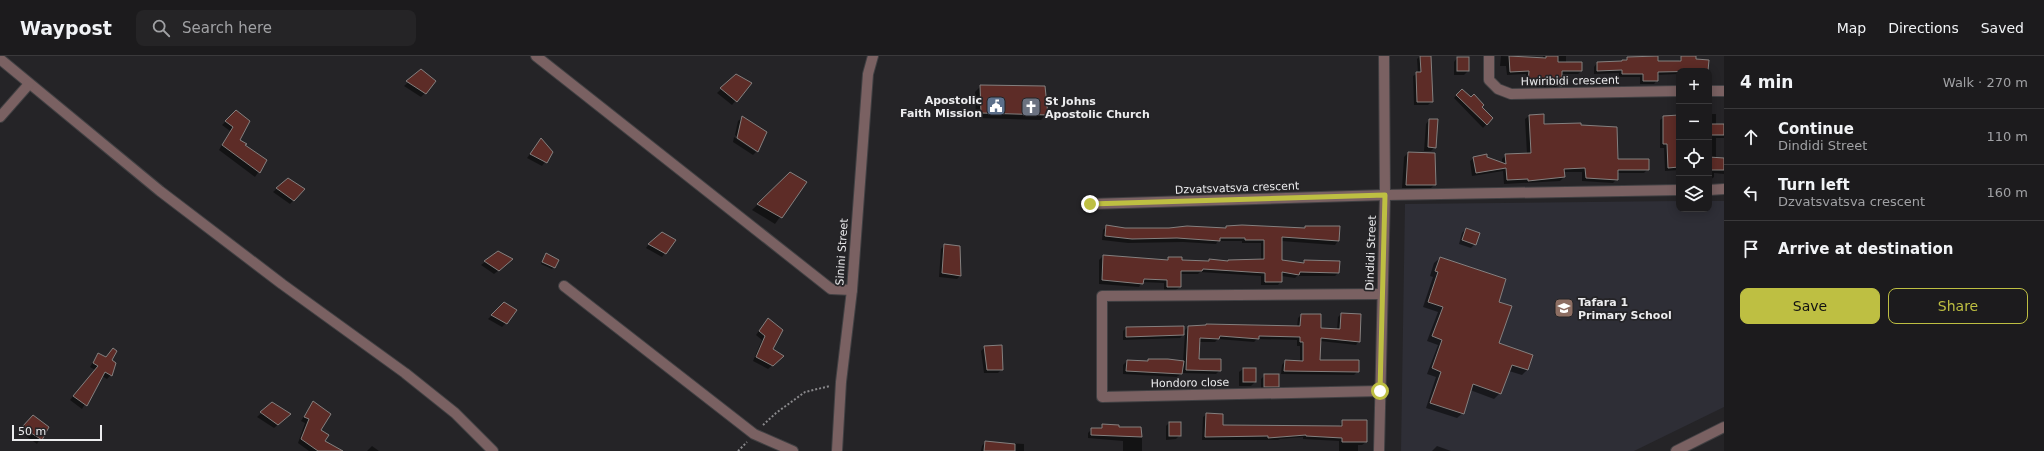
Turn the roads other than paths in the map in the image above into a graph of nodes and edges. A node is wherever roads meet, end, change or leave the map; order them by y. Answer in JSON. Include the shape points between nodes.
{"nodes":[{"id":1,"x":536,"y":56,"type":"edge"},
{"id":2,"x":873,"y":56,"type":"edge"},
{"id":3,"x":1384,"y":56,"type":"edge"},
{"id":4,"x":1489,"y":56,"type":"edge"},
{"id":5,"x":0,"y":59,"type":"edge"},
{"id":6,"x":29,"y":84,"type":"junction"},
{"id":7,"x":1676,"y":91,"type":"edge"},
{"id":8,"x":1712,"y":91,"type":"edge"},
{"id":9,"x":1724,"y":91,"type":"edge"},
{"id":10,"x":0,"y":117,"type":"edge"},
{"id":11,"x":1724,"y":189,"type":"edge"},
{"id":12,"x":1676,"y":190,"type":"edge"},
{"id":13,"x":1712,"y":190,"type":"edge"},
{"id":14,"x":1385,"y":195,"type":"junction"},
{"id":15,"x":1090,"y":204,"type":"dead end"},
{"id":16,"x":564,"y":286,"type":"dead end"},
{"id":17,"x":852,"y":290,"type":"junction"},
{"id":18,"x":1382,"y":294,"type":"junction"},
{"id":19,"x":1380,"y":391,"type":"junction"},
{"id":20,"x":1724,"y":427,"type":"edge"},
{"id":21,"x":493,"y":451,"type":"edge"},
{"id":22,"x":793,"y":451,"type":"edge"},
{"id":23,"x":837,"y":451,"type":"edge"},
{"id":24,"x":1380,"y":451,"type":"edge"},
{"id":25,"x":1676,"y":451,"type":"edge"}],
"edges":[{"from":1,"to":17,"type":"street","via":[[831,289]]},
{"from":2,"to":17,"type":"street","name":"Sinini Street","via":[[868,74]]},
{"from":3,"to":14,"type":"street","name":"Dindidi Street"},
{"from":4,"to":7,"type":"street","name":"Hwiribidi crescent","via":[[1489,80],[1498,89],[1511,94]]},
{"from":5,"to":6,"type":"street"},
{"from":6,"to":10,"type":"street"},
{"from":6,"to":21,"type":"street","via":[[160,191],[282,284],[411,377],[455,413]]},
{"from":8,"to":9,"type":"street"},
{"from":11,"to":13,"type":"street"},
{"from":12,"to":14,"type":"street","name":"Dzvatsvatsva crescent"},
{"from":14,"to":15,"type":"street","name":"Dzvatsvatsva crescent"},
{"from":14,"to":18,"type":"street","name":"Dindidi Street"},
{"from":16,"to":22,"type":"street","via":[[754,434]]},
{"from":17,"to":23,"type":"street","name":"Sinini Street","via":[[841,382]]},
{"from":18,"to":19,"type":"street","name":"Dindidi Street"},
{"from":18,"to":19,"type":"street","name":"Hondoro close","via":[[1102,296],[1102,397]]},
{"from":19,"to":24,"type":"street","name":"Dindidi Street"},
{"from":20,"to":25,"type":"street"}]}
